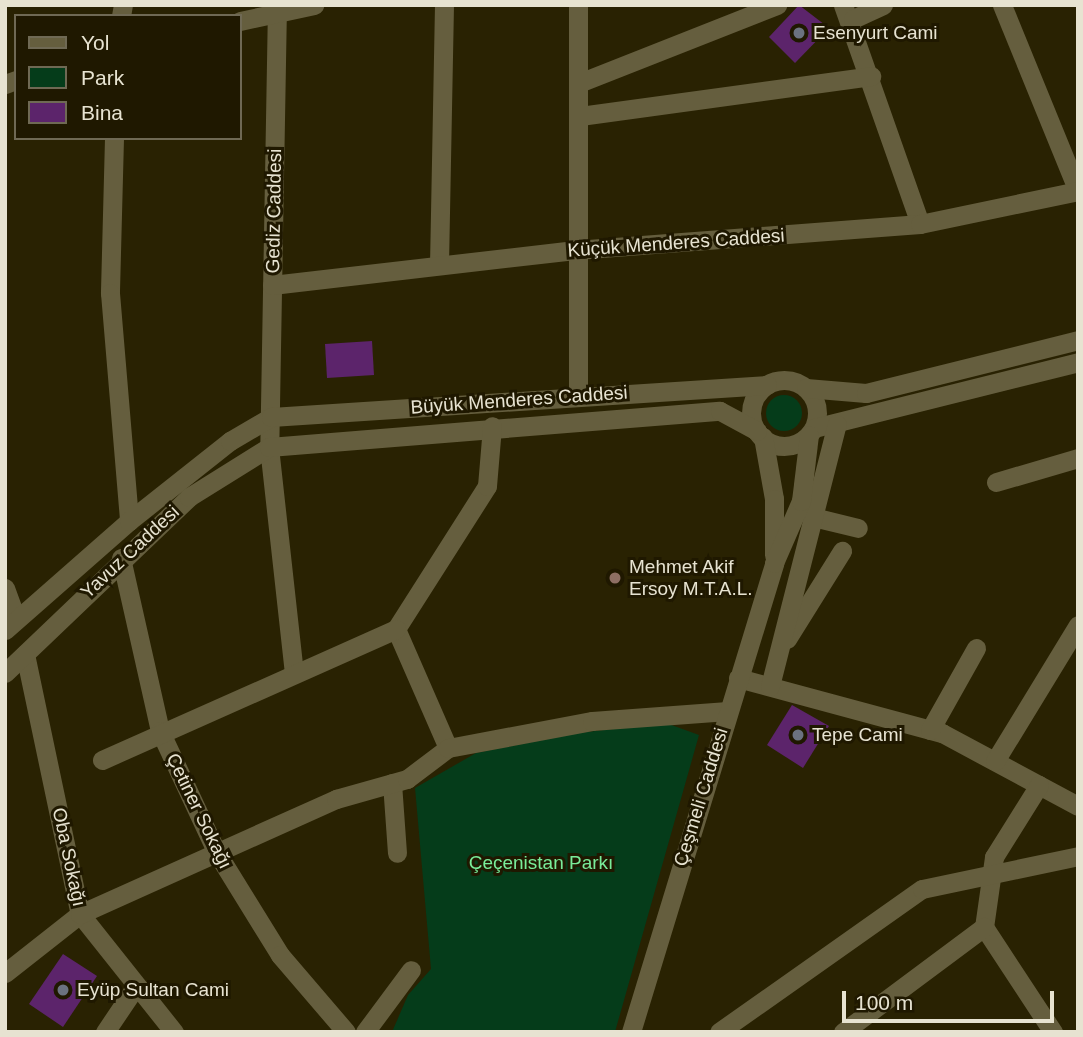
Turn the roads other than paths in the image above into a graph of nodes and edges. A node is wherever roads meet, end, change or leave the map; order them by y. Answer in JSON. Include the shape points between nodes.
{"nodes":[{"id":1,"x":314,"y":5,"type":"edge"},
{"id":2,"x":444,"y":5,"type":"edge"},
{"id":3,"x":578,"y":5,"type":"edge"},
{"id":4,"x":777,"y":5,"type":"edge"},
{"id":5,"x":883,"y":5,"type":"edge"},
{"id":6,"x":1002,"y":5,"type":"edge"},
{"id":7,"x":277,"y":8,"type":"edge"},
{"id":8,"x":848,"y":12,"type":"edge"},
{"id":9,"x":242,"y":20,"type":"edge"},
{"id":10,"x":871,"y":76,"type":"junction"},
{"id":11,"x":579,"y":83,"type":"junction"},
{"id":12,"x":580,"y":116,"type":"junction"},
{"id":13,"x":114,"y":140,"type":"edge"},
{"id":14,"x":1078,"y":191,"type":"edge"},
{"id":15,"x":920,"y":224,"type":"junction"},
{"id":16,"x":575,"y":250,"type":"junction"},
{"id":17,"x":439,"y":265,"type":"junction"},
{"id":18,"x":272,"y":285,"type":"junction"},
{"id":19,"x":1078,"y":340,"type":"edge"},
{"id":20,"x":1078,"y":362,"type":"edge"},
{"id":21,"x":766,"y":385,"type":"junction"},
{"id":22,"x":806,"y":388,"type":"junction"},
{"id":23,"x":578,"y":396,"type":"junction"},
{"id":24,"x":271,"y":417,"type":"junction"},
{"id":25,"x":837,"y":424,"type":"junction"},
{"id":26,"x":492,"y":426,"type":"junction"},
{"id":27,"x":811,"y":431,"type":"junction"},
{"id":28,"x":760,"y":434,"type":"junction"},
{"id":29,"x":269,"y":447,"type":"junction"},
{"id":30,"x":1078,"y":458,"type":"edge"},
{"id":31,"x":996,"y":482,"type":"dead end"},
{"id":32,"x":813,"y":517,"type":"junction"},
{"id":33,"x":129,"y":521,"type":"junction"},
{"id":34,"x":858,"y":528,"type":"dead end"},
{"id":35,"x":842,"y":551,"type":"dead end"},
{"id":36,"x":121,"y":558,"type":"junction"},
{"id":37,"x":774,"y":563,"type":"junction"},
{"id":38,"x":5,"y":588,"type":"edge"},
{"id":39,"x":11,"y":624,"type":"edge"},
{"id":40,"x":1078,"y":625,"type":"edge"},
{"id":41,"x":396,"y":629,"type":"junction"},
{"id":42,"x":976,"y":648,"type":"dead end"},
{"id":43,"x":25,"y":654,"type":"junction"},
{"id":44,"x":778,"y":655,"type":"junction"},
{"id":45,"x":5,"y":673,"type":"edge"},
{"id":46,"x":294,"y":673,"type":"junction"},
{"id":47,"x":738,"y":678,"type":"junction"},
{"id":48,"x":770,"y":686,"type":"junction"},
{"id":49,"x":728,"y":711,"type":"junction"},
{"id":50,"x":930,"y":730,"type":"junction"},
{"id":51,"x":159,"y":731,"type":"junction"},
{"id":52,"x":447,"y":748,"type":"junction"},
{"id":53,"x":102,"y":760,"type":"dead end"},
{"id":54,"x":995,"y":761,"type":"junction"},
{"id":55,"x":392,"y":783,"type":"junction"},
{"id":56,"x":1040,"y":785,"type":"junction"},
{"id":57,"x":1078,"y":806,"type":"edge"},
{"id":58,"x":217,"y":853,"type":"junction"},
{"id":59,"x":397,"y":853,"type":"dead end"},
{"id":60,"x":1078,"y":856,"type":"edge"},
{"id":61,"x":988,"y":878,"type":"junction"},
{"id":62,"x":80,"y":914,"type":"junction"},
{"id":63,"x":984,"y":927,"type":"junction"},
{"id":64,"x":411,"y":970,"type":"dead end"},
{"id":65,"x":5,"y":973,"type":"edge"},
{"id":66,"x":136,"y":986,"type":"junction"},
{"id":67,"x":1052,"y":1031,"type":"edge"},
{"id":68,"x":105,"y":1032,"type":"edge"},
{"id":69,"x":174,"y":1032,"type":"edge"},
{"id":70,"x":346,"y":1032,"type":"edge"},
{"id":71,"x":365,"y":1032,"type":"edge"},
{"id":72,"x":631,"y":1032,"type":"edge"},
{"id":73,"x":719,"y":1032,"type":"edge"},
{"id":74,"x":843,"y":1032,"type":"edge"}],
"edges":[{"from":1,"to":7,"type":"street"},
{"from":2,"to":17,"type":"street"},
{"from":3,"to":11,"type":"street"},
{"from":4,"to":11,"type":"street"},
{"from":5,"to":8,"type":"street"},
{"from":6,"to":14,"type":"street"},
{"from":7,"to":9,"type":"street"},
{"from":7,"to":18,"type":"street","name":"Gediz Caddesi"},
{"from":8,"to":10,"type":"street"},
{"from":10,"to":12,"type":"street"},
{"from":10,"to":15,"type":"street"},
{"from":11,"to":12,"type":"street"},
{"from":12,"to":16,"type":"street"},
{"from":13,"to":33,"type":"street","via":[[110,293]]},
{"from":14,"to":15,"type":"street","name":"Küçük Menderes Caddesi"},
{"from":15,"to":16,"type":"street","name":"Küçük Menderes Caddesi"},
{"from":16,"to":17,"type":"street","name":"Küçük Menderes Caddesi"},
{"from":16,"to":23,"type":"street"},
{"from":17,"to":18,"type":"street","name":"Küçük Menderes Caddesi"},
{"from":18,"to":24,"type":"street","name":"Gediz Caddesi"},
{"from":19,"to":22,"type":"street","via":[[866,393]]},
{"from":20,"to":25,"type":"street"},
{"from":21,"to":22,"type":"street","via":[[791,381]]},
{"from":21,"to":23,"type":"street","name":"Büyük Menderes Caddesi"},
{"from":21,"to":28,"type":"street","via":[[752,406]]},
{"from":22,"to":27,"type":"street","via":[[817,411]]},
{"from":23,"to":24,"type":"street","name":"Büyük Menderes Caddesi"},
{"from":24,"to":29,"type":"street","name":"Gediz Caddesi"},
{"from":24,"to":33,"type":"street","name":"Yavuz Caddesi","via":[[230,441]]},
{"from":25,"to":27,"type":"street"},
{"from":25,"to":32,"type":"street"},
{"from":26,"to":28,"type":"street","name":"Büyük Menderes Caddesi","via":[[720,411]]},
{"from":26,"to":29,"type":"street","name":"Büyük Menderes Caddesi"},
{"from":26,"to":41,"type":"street","via":[[487,486]]},
{"from":27,"to":28,"type":"street","via":[[786,446]]},
{"from":27,"to":37,"type":"street","name":"Çeşmeli Caddesi","via":[[801,501]]},
{"from":28,"to":37,"type":"street","name":"Çeşmeli Caddesi","via":[[774,499]]},
{"from":29,"to":36,"type":"street","name":"Yavuz Caddesi","via":[[189,497]]},
{"from":29,"to":46,"type":"street","name":"Gediz Caddesi"},
{"from":30,"to":31,"type":"street"},
{"from":32,"to":34,"type":"street"},
{"from":32,"to":44,"type":"street"},
{"from":33,"to":39,"type":"street","name":"Yavuz Caddesi"},
{"from":35,"to":44,"type":"street"},
{"from":36,"to":43,"type":"street","name":"Yavuz Caddesi"},
{"from":36,"to":51,"type":"street","name":"Çetiner Sokağı"},
{"from":37,"to":47,"type":"street","name":"Çeşmeli Caddesi"},
{"from":38,"to":39,"type":"street"},
{"from":40,"to":54,"type":"street"},
{"from":41,"to":46,"type":"street"},
{"from":41,"to":52,"type":"street"},
{"from":42,"to":50,"type":"street"},
{"from":43,"to":45,"type":"street","name":"Yavuz Caddesi"},
{"from":43,"to":62,"type":"street","name":"Oba Sokağı"},
{"from":44,"to":48,"type":"street"},
{"from":46,"to":51,"type":"street"},
{"from":47,"to":48,"type":"street"},
{"from":47,"to":49,"type":"street","name":"Çeşmeli Caddesi"},
{"from":48,"to":50,"type":"street"},
{"from":49,"to":52,"type":"street","via":[[592,721]]},
{"from":49,"to":72,"type":"street","name":"Çeşmeli Caddesi"},
{"from":50,"to":54,"type":"street"},
{"from":51,"to":53,"type":"street"},
{"from":51,"to":58,"type":"street","name":"Çetiner Sokağı"},
{"from":52,"to":55,"type":"street","via":[[407,779]]},
{"from":54,"to":56,"type":"street"},
{"from":55,"to":58,"type":"street","via":[[337,799]]},
{"from":55,"to":59,"type":"street"},
{"from":56,"to":57,"type":"street"},
{"from":56,"to":61,"type":"street","via":[[994,858]]},
{"from":58,"to":62,"type":"street"},
{"from":58,"to":70,"type":"street","name":"Çetiner Sokağı","via":[[280,955]]},
{"from":60,"to":61,"type":"street"},
{"from":61,"to":63,"type":"street"},
{"from":61,"to":73,"type":"street","via":[[954,879],[922,889]]},
{"from":62,"to":65,"type":"street"},
{"from":62,"to":66,"type":"street","name":"Oba Sokağı"},
{"from":63,"to":67,"type":"street"},
{"from":63,"to":74,"type":"street"},
{"from":64,"to":71,"type":"street"},
{"from":66,"to":68,"type":"street"},
{"from":66,"to":69,"type":"street","name":"Oba Sokağı"}]}
